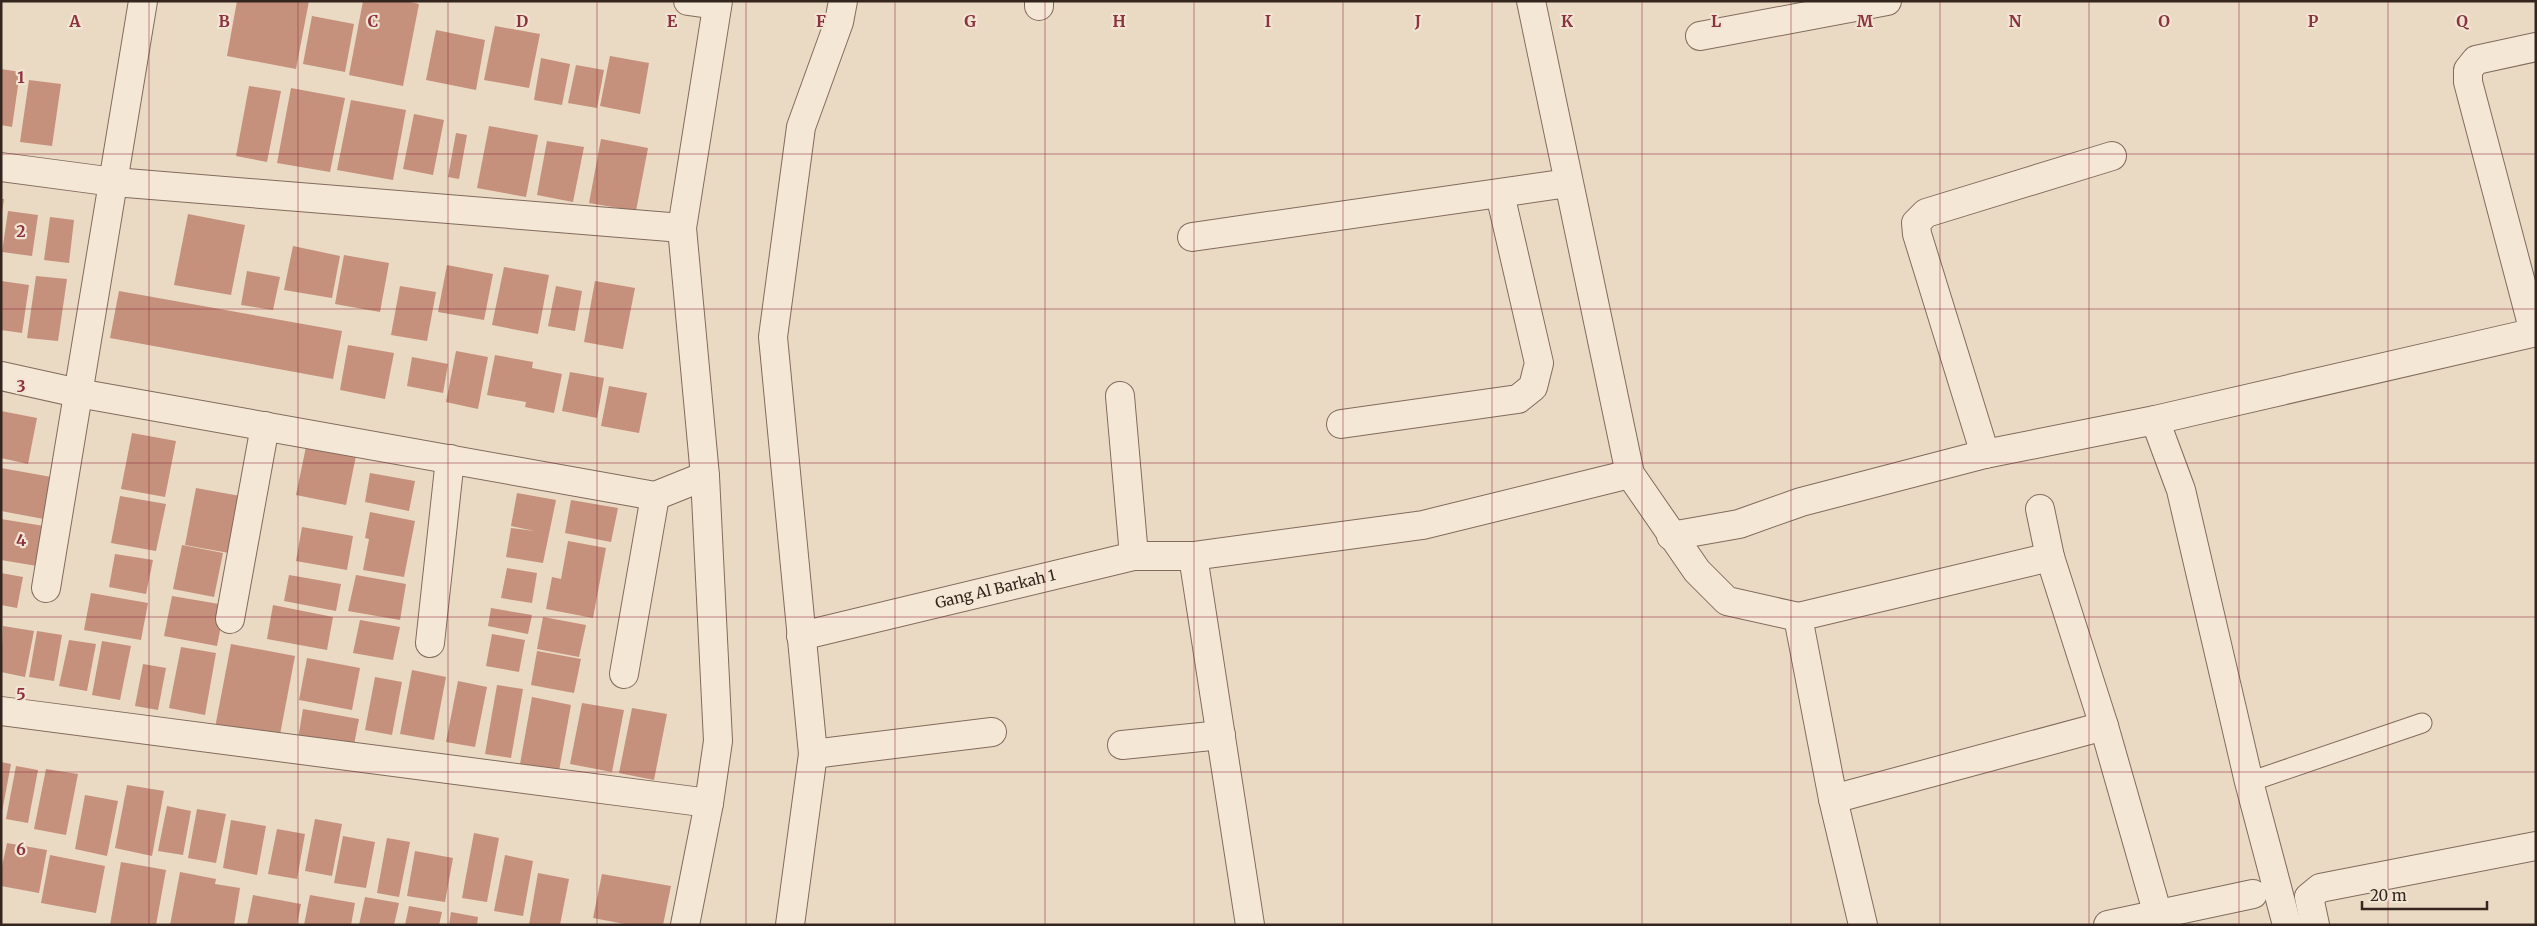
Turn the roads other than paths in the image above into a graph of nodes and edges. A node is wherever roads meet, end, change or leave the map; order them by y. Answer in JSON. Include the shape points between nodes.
{"nodes":[{"id":1,"x":143,"y":1,"type":"edge"},
{"id":2,"x":688,"y":1,"type":"edge"},
{"id":3,"x":843,"y":1,"type":"edge"},
{"id":4,"x":1531,"y":1,"type":"edge"},
{"id":5,"x":1887,"y":1,"type":"edge"},
{"id":6,"x":718,"y":3,"type":"edge"},
{"id":7,"x":1700,"y":36,"type":"dead end"},
{"id":8,"x":2536,"y":47,"type":"edge"},
{"id":9,"x":2112,"y":156,"type":"dead end"},
{"id":10,"x":1,"y":167,"type":"edge"},
{"id":11,"x":114,"y":182,"type":"junction"},
{"id":12,"x":1568,"y":183,"type":"junction"},
{"id":13,"x":1500,"y":194,"type":"junction"},
{"id":14,"x":682,"y":228,"type":"junction"},
{"id":15,"x":1192,"y":237,"type":"dead end"},
{"id":16,"x":2535,"y":332,"type":"edge"},
{"id":17,"x":1,"y":376,"type":"edge"},
{"id":18,"x":78,"y":393,"type":"junction"},
{"id":19,"x":1120,"y":396,"type":"dead end"},
{"id":20,"x":2154,"y":420,"type":"junction"},
{"id":21,"x":1342,"y":424,"type":"dead end"},
{"id":22,"x":265,"y":426,"type":"junction"},
{"id":23,"x":1985,"y":454,"type":"junction"},
{"id":24,"x":450,"y":459,"type":"junction"},
{"id":25,"x":1630,"y":474,"type":"junction"},
{"id":26,"x":705,"y":476,"type":"junction"},
{"id":27,"x":655,"y":496,"type":"junction"},
{"id":28,"x":2040,"y":509,"type":"dead end"},
{"id":29,"x":1671,"y":536,"type":"junction"},
{"id":30,"x":1134,"y":556,"type":"junction"},
{"id":31,"x":1193,"y":556,"type":"junction"},
{"id":32,"x":2050,"y":557,"type":"junction"},
{"id":33,"x":46,"y":588,"type":"dead end"},
{"id":34,"x":1798,"y":617,"type":"junction"},
{"id":35,"x":230,"y":619,"type":"dead end"},
{"id":36,"x":801,"y":636,"type":"junction"},
{"id":37,"x":430,"y":643,"type":"dead end"},
{"id":38,"x":624,"y":674,"type":"dead end"},
{"id":39,"x":1,"y":711,"type":"edge"},
{"id":40,"x":2422,"y":723,"type":"dead end"},
{"id":41,"x":2104,"y":726,"type":"junction"},
{"id":42,"x":992,"y":732,"type":"dead end"},
{"id":43,"x":1221,"y":735,"type":"junction"},
{"id":44,"x":1122,"y":745,"type":"dead end"},
{"id":45,"x":813,"y":754,"type":"junction"},
{"id":46,"x":2249,"y":782,"type":"junction"},
{"id":47,"x":1833,"y":799,"type":"junction"},
{"id":48,"x":709,"y":802,"type":"junction"},
{"id":49,"x":2536,"y":846,"type":"edge"},
{"id":50,"x":2253,"y":894,"type":"dead end"},
{"id":51,"x":2158,"y":914,"type":"junction"},
{"id":52,"x":685,"y":925,"type":"edge"},
{"id":53,"x":790,"y":925,"type":"edge"},
{"id":54,"x":1250,"y":925,"type":"edge"},
{"id":55,"x":1863,"y":925,"type":"edge"},
{"id":56,"x":2108,"y":925,"type":"edge"},
{"id":57,"x":2287,"y":925,"type":"edge"},
{"id":58,"x":2315,"y":925,"type":"edge"}],
"edges":[{"from":1,"to":11,"type":"street"},
{"from":2,"to":6,"type":"street"},
{"from":3,"to":36,"type":"street","via":[[839,22],[801,127],[774,337]]},
{"from":4,"to":12,"type":"street"},
{"from":5,"to":7,"type":"street"},
{"from":6,"to":14,"type":"street"},
{"from":8,"to":16,"type":"street","via":[[2476,60],[2468,70],[2468,82]]},
{"from":9,"to":23,"type":"street","via":[[1926,213],[1916,222]]},
{"from":10,"to":11,"type":"street"},
{"from":11,"to":14,"type":"street"},
{"from":11,"to":18,"type":"street"},
{"from":12,"to":13,"type":"street"},
{"from":12,"to":25,"type":"street"},
{"from":13,"to":15,"type":"street"},
{"from":13,"to":21,"type":"street","via":[[1539,363],[1533,387],[1518,399]]},
{"from":14,"to":26,"type":"street"},
{"from":16,"to":20,"type":"street"},
{"from":17,"to":18,"type":"street"},
{"from":18,"to":22,"type":"street"},
{"from":18,"to":33,"type":"street"},
{"from":19,"to":30,"type":"street"},
{"from":20,"to":23,"type":"street"},
{"from":20,"to":46,"type":"street","via":[[2181,490]]},
{"from":22,"to":24,"type":"street"},
{"from":22,"to":35,"type":"street"},
{"from":23,"to":29,"type":"street","via":[[1801,502],[1739,524]]},
{"from":24,"to":27,"type":"street"},
{"from":24,"to":37,"type":"street"},
{"from":25,"to":29,"type":"street"},
{"from":25,"to":31,"type":"street","name":"Gang Al Barkah 1","via":[[1424,525]]},
{"from":26,"to":27,"type":"street"},
{"from":26,"to":48,"type":"street","via":[[718,742]]},
{"from":27,"to":38,"type":"street"},
{"from":28,"to":32,"type":"street"},
{"from":29,"to":34,"type":"street","via":[[1697,571],[1727,601]]},
{"from":30,"to":31,"type":"street","name":"Gang Al Barkah 1"},
{"from":30,"to":36,"type":"street","name":"Gang Al Barkah 1"},
{"from":31,"to":43,"type":"street"},
{"from":32,"to":34,"type":"street"},
{"from":32,"to":41,"type":"street"},
{"from":34,"to":47,"type":"street"},
{"from":36,"to":45,"type":"street"},
{"from":39,"to":48,"type":"street"},
{"from":40,"to":46,"type":"lane"},
{"from":41,"to":47,"type":"street"},
{"from":41,"to":51,"type":"street"},
{"from":42,"to":45,"type":"street"},
{"from":43,"to":44,"type":"street"},
{"from":43,"to":54,"type":"street"},
{"from":45,"to":53,"type":"street"},
{"from":46,"to":57,"type":"street"},
{"from":47,"to":55,"type":"street"},
{"from":48,"to":52,"type":"street"},
{"from":49,"to":58,"type":"street","via":[[2320,888],[2309,897]]},
{"from":50,"to":51,"type":"street"},
{"from":51,"to":56,"type":"street"}]}
